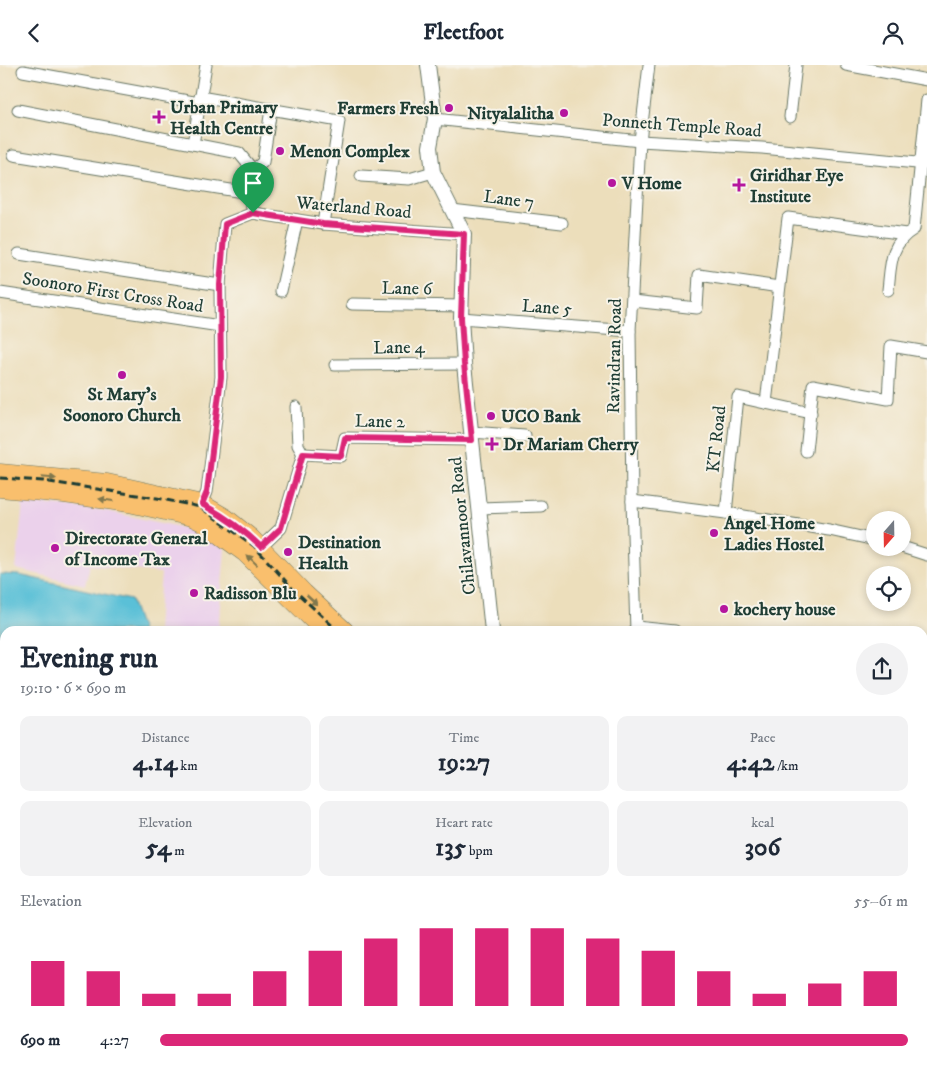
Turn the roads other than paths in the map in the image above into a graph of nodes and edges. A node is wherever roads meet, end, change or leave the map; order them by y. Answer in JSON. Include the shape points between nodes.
{"nodes":[{"id":1,"x":206,"y":65,"type":"edge"},
{"id":2,"x":428,"y":65,"type":"edge"},
{"id":3,"x":649,"y":65,"type":"edge"},
{"id":4,"x":796,"y":65,"type":"edge"},
{"id":5,"x":846,"y":65,"type":"edge"},
{"id":6,"x":23,"y":71,"type":"dead end"},
{"id":7,"x":927,"y":80,"type":"edge"},
{"id":8,"x":199,"y":100,"type":"junction"},
{"id":9,"x":927,"y":100,"type":"edge"},
{"id":10,"x":271,"y":109,"type":"junction"},
{"id":11,"x":18,"y":110,"type":"dead end"},
{"id":12,"x":790,"y":117,"type":"dead end"},
{"id":13,"x":435,"y":119,"type":"junction"},
{"id":14,"x":640,"y":141,"type":"junction"},
{"id":15,"x":193,"y":144,"type":"junction"},
{"id":16,"x":14,"y":155,"type":"dead end"},
{"id":17,"x":924,"y":164,"type":"edge"},
{"id":18,"x":253,"y":170,"type":"junction"},
{"id":19,"x":433,"y":172,"type":"junction"},
{"id":20,"x":362,"y":176,"type":"dead end"},
{"id":21,"x":249,"y":193,"type":"junction"},
{"id":22,"x":452,"y":210,"type":"junction"},
{"id":23,"x":253,"y":213,"type":"junction"},
{"id":24,"x":297,"y":220,"type":"junction"},
{"id":25,"x":562,"y":223,"type":"dead end"},
{"id":26,"x":323,"y":224,"type":"junction"},
{"id":27,"x":464,"y":234,"type":"junction"},
{"id":28,"x":906,"y":234,"type":"junction"},
{"id":29,"x":19,"y":254,"type":"dead end"},
{"id":30,"x":220,"y":285,"type":"junction"},
{"id":31,"x":779,"y":287,"type":"junction"},
{"id":32,"x":888,"y":290,"type":"dead end"},
{"id":33,"x":281,"y":291,"type":"dead end"},
{"id":34,"x":0,"y":293,"type":"edge"},
{"id":35,"x":632,"y":301,"type":"junction"},
{"id":36,"x":352,"y":304,"type":"dead end"},
{"id":37,"x":462,"y":312,"type":"junction"},
{"id":38,"x":220,"y":326,"type":"junction"},
{"id":39,"x":630,"y":331,"type":"junction"},
{"id":40,"x":927,"y":352,"type":"edge"},
{"id":41,"x":464,"y":364,"type":"junction"},
{"id":42,"x":335,"y":365,"type":"dead end"},
{"id":43,"x":766,"y":403,"type":"junction"},
{"id":44,"x":296,"y":407,"type":"dead end"},
{"id":45,"x":811,"y":413,"type":"junction"},
{"id":46,"x":471,"y":436,"type":"junction"},
{"id":47,"x":525,"y":436,"type":"dead end"},
{"id":48,"x":806,"y":451,"type":"dead end"},
{"id":49,"x":303,"y":454,"type":"junction"},
{"id":50,"x":0,"y":473,"type":"edge"},
{"id":51,"x":0,"y":488,"type":"edge"},
{"id":52,"x":632,"y":501,"type":"junction"},
{"id":53,"x":202,"y":504,"type":"junction"},
{"id":54,"x":541,"y":506,"type":"dead end"},
{"id":55,"x":480,"y":508,"type":"junction"},
{"id":56,"x":726,"y":513,"type":"junction"},
{"id":57,"x":866,"y":538,"type":"edge"},
{"id":58,"x":261,"y":547,"type":"junction"},
{"id":59,"x":911,"y":550,"type":"edge"},
{"id":60,"x":927,"y":555,"type":"edge"},
{"id":61,"x":319,"y":626,"type":"edge"},
{"id":62,"x":340,"y":626,"type":"edge"},
{"id":63,"x":492,"y":626,"type":"edge"},
{"id":64,"x":636,"y":626,"type":"edge"}],
"edges":[{"from":1,"to":8,"type":"street"},
{"from":2,"to":13,"type":"street","name":"Chilavannoor Road"},
{"from":3,"to":14,"type":"street","name":"Ravindran Road"},
{"from":4,"to":12,"type":"street"},
{"from":5,"to":7,"type":"street"},
{"from":6,"to":8,"type":"street"},
{"from":8,"to":10,"type":"street"},
{"from":8,"to":15,"type":"street"},
{"from":9,"to":17,"type":"street"},
{"from":10,"to":18,"type":"street","via":[[263,161]]},
{"from":10,"to":26,"type":"street","via":[[339,121]]},
{"from":11,"to":15,"type":"street"},
{"from":13,"to":14,"type":"street","name":"Ponneth Temple Road"},
{"from":13,"to":19,"type":"street","name":"Chilavannoor Road","via":[[430,147]]},
{"from":14,"to":17,"type":"street","name":"Ponneth Temple Road","via":[[762,148]]},
{"from":14,"to":35,"type":"street","name":"Ravindran Road"},
{"from":15,"to":18,"type":"street","via":[[239,153]]},
{"from":16,"to":21,"type":"street"},
{"from":17,"to":28,"type":"street","via":[[914,229]]},
{"from":18,"to":21,"type":"street"},
{"from":19,"to":20,"type":"street","via":[[410,179]]},
{"from":19,"to":22,"type":"street","name":"Chilavannoor Road"},
{"from":21,"to":23,"type":"street"},
{"from":22,"to":25,"type":"street","name":"Lane 7"},
{"from":22,"to":27,"type":"street","name":"Chilavannoor Road"},
{"from":23,"to":24,"type":"street","name":"Waterland Road"},
{"from":23,"to":30,"type":"street","via":[[225,224]]},
{"from":24,"to":26,"type":"street","name":"Waterland Road"},
{"from":24,"to":33,"type":"street"},
{"from":26,"to":27,"type":"street","name":"Waterland Road"},
{"from":27,"to":37,"type":"street","name":"Chilavannoor Road"},
{"from":28,"to":31,"type":"street","via":[[788,217]]},
{"from":28,"to":32,"type":"street","via":[[892,252]]},
{"from":29,"to":30,"type":"street"},
{"from":30,"to":38,"type":"street"},
{"from":31,"to":35,"type":"street","via":[[699,275],[697,308]]},
{"from":31,"to":43,"type":"street"},
{"from":34,"to":38,"type":"street","name":"Soonoro First Cross Road"},
{"from":35,"to":39,"type":"street","name":"Ravindran Road"},
{"from":36,"to":37,"type":"street","name":"Lane 6"},
{"from":37,"to":39,"type":"street","name":"Lane 5"},
{"from":37,"to":41,"type":"street","name":"Chilavannoor Road"},
{"from":38,"to":53,"type":"street","via":[[221,377],[207,492]]},
{"from":39,"to":52,"type":"street","name":"Ravindran Road"},
{"from":40,"to":45,"type":"street","via":[[890,346],[888,399],[813,385]]},
{"from":41,"to":42,"type":"street","name":"Lane 4"},
{"from":41,"to":46,"type":"street","name":"Chilavannoor Road"},
{"from":43,"to":45,"type":"street","name":"KT Road"},
{"from":43,"to":56,"type":"street","name":"KT Road","via":[[738,397]]},
{"from":44,"to":49,"type":"street","via":[[298,445]]},
{"from":45,"to":48,"type":"street"},
{"from":46,"to":47,"type":"street"},
{"from":46,"to":49,"type":"street","name":"Lane 2","via":[[345,438],[341,456]]},
{"from":46,"to":55,"type":"street","name":"Chilavannoor Road"},
{"from":49,"to":58,"type":"street","via":[[281,528]]},
{"from":50,"to":53,"type":"main road","one_way":true,"via":[[107,483]]},
{"from":61,"to":51,"type":"main road","one_way":true,"via":[[245,553],[192,517],[129,503]]},
{"from":52,"to":56,"type":"street"},
{"from":52,"to":64,"type":"street","name":"Ravindran Road"},
{"from":53,"to":58,"type":"main road","via":[[226,518]]},
{"from":54,"to":55,"type":"street"},
{"from":55,"to":63,"type":"street","name":"Chilavannoor Road"},
{"from":56,"to":57,"type":"street"},
{"from":58,"to":62,"type":"main road","one_way":true},
{"from":59,"to":60,"type":"street"}]}
